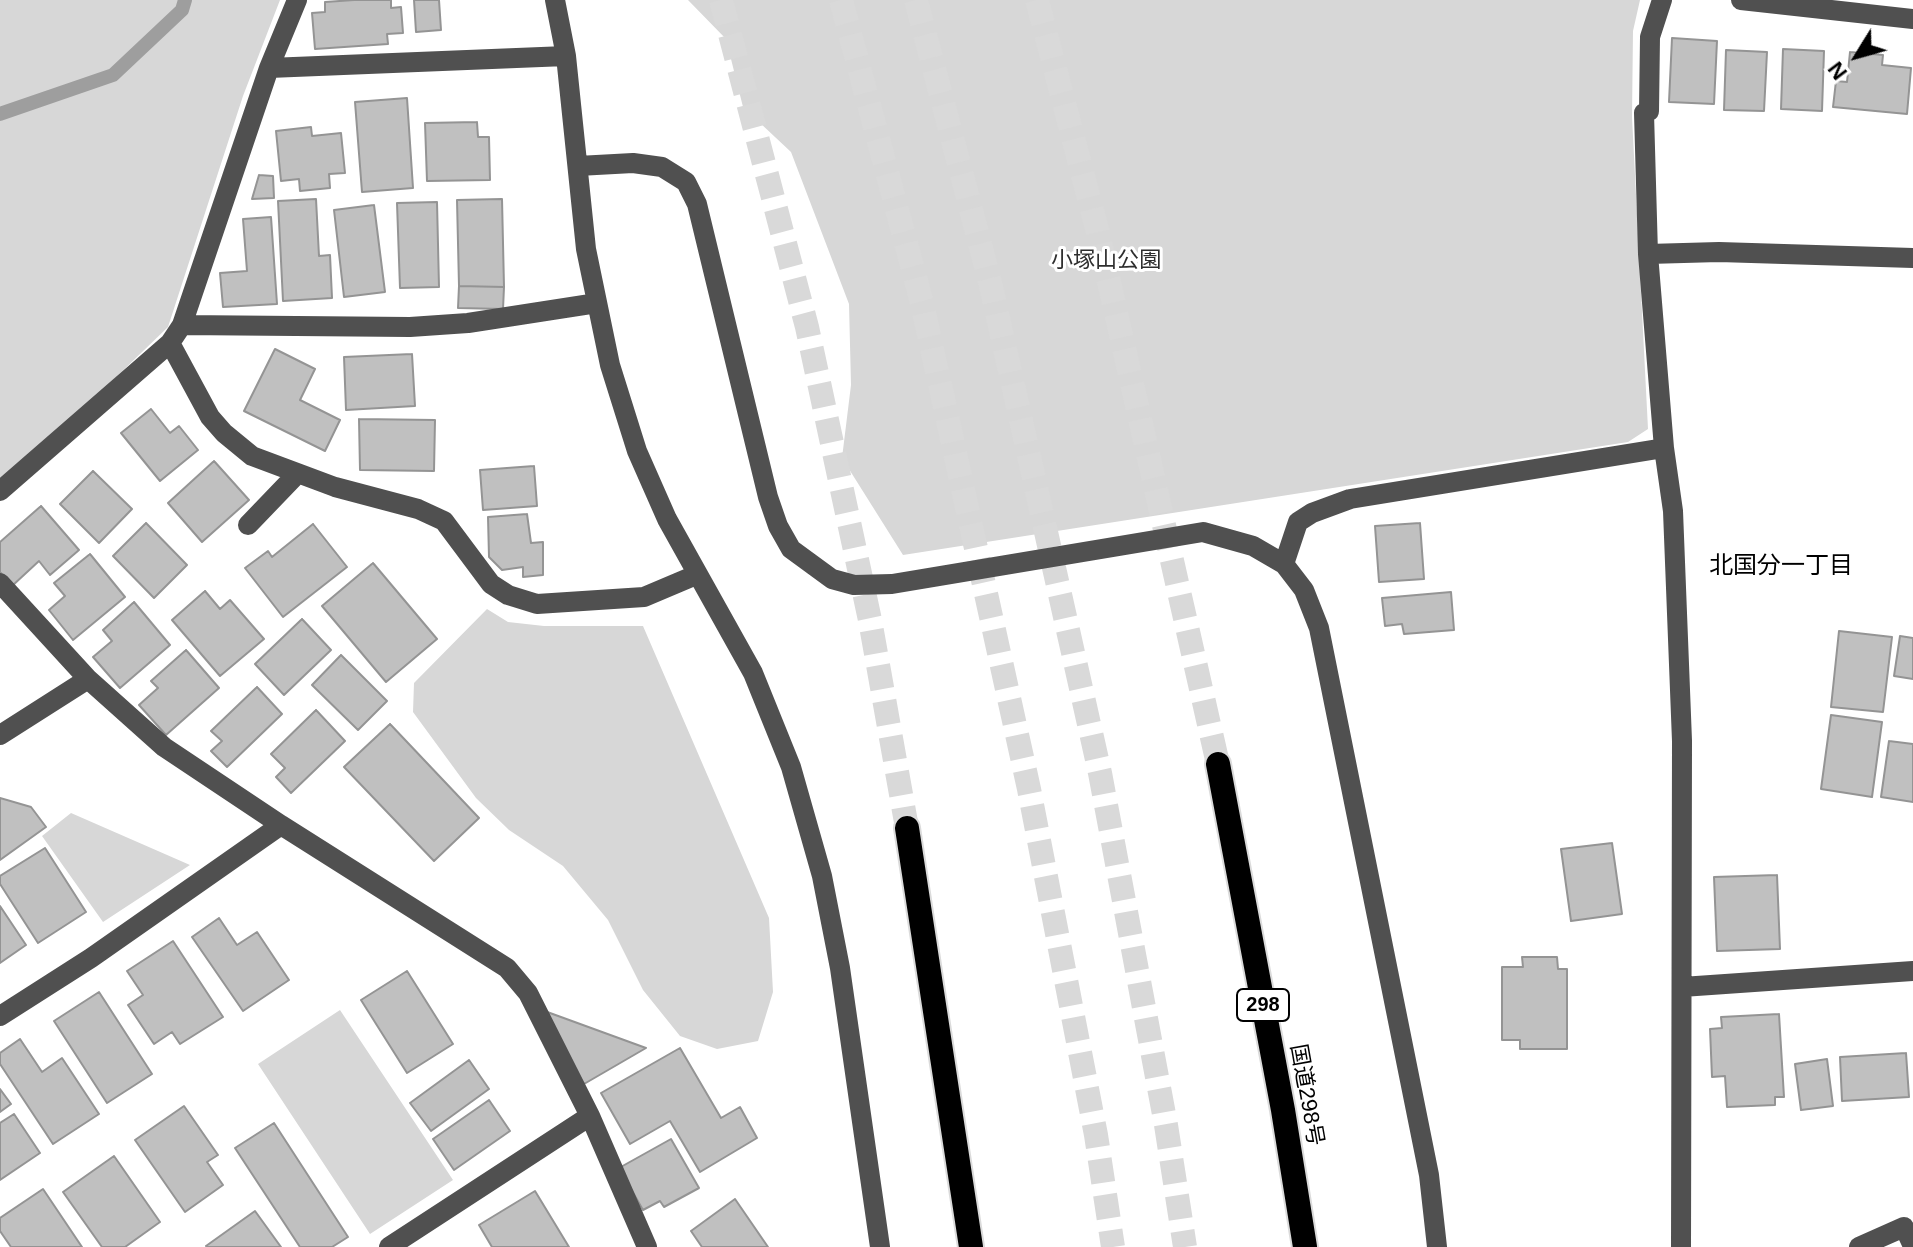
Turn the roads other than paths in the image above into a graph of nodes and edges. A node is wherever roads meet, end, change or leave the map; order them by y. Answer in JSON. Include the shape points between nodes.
{"nodes":[{"id":1,"x":297,"y":0,"type":"edge"},
{"id":2,"x":555,"y":0,"type":"edge"},
{"id":3,"x":1662,"y":0,"type":"edge"},
{"id":4,"x":1741,"y":0,"type":"edge"},
{"id":5,"x":1913,"y":19,"type":"edge"},
{"id":6,"x":566,"y":56,"type":"junction"},
{"id":7,"x":269,"y":68,"type":"junction"},
{"id":8,"x":578,"y":166,"type":"junction"},
{"id":9,"x":1648,"y":254,"type":"junction"},
{"id":10,"x":1913,"y":258,"type":"edge"},
{"id":11,"x":597,"y":303,"type":"junction"},
{"id":12,"x":182,"y":325,"type":"junction"},
{"id":13,"x":170,"y":343,"type":"junction"},
{"id":14,"x":1664,"y":448,"type":"junction"},
{"id":15,"x":297,"y":474,"type":"junction"},
{"id":16,"x":0,"y":491,"type":"edge"},
{"id":17,"x":248,"y":525,"type":"dead end"},
{"id":18,"x":1284,"y":564,"type":"junction"},
{"id":19,"x":696,"y":575,"type":"junction"},
{"id":20,"x":0,"y":583,"type":"edge"},
{"id":21,"x":88,"y":679,"type":"junction"},
{"id":22,"x":0,"y":735,"type":"edge"},
{"id":23,"x":1218,"y":764,"type":"tunnel mouth"},
{"id":24,"x":281,"y":825,"type":"junction"},
{"id":25,"x":907,"y":828,"type":"tunnel mouth"},
{"id":26,"x":1913,"y":971,"type":"edge"},
{"id":27,"x":1682,"y":987,"type":"junction"},
{"id":28,"x":0,"y":1016,"type":"edge"},
{"id":29,"x":590,"y":1116,"type":"junction"},
{"id":30,"x":1913,"y":1246,"type":"edge"},
{"id":31,"x":389,"y":1247,"type":"edge"},
{"id":32,"x":647,"y":1247,"type":"edge"},
{"id":33,"x":880,"y":1247,"type":"edge"},
{"id":34,"x":971,"y":1247,"type":"edge"},
{"id":35,"x":1305,"y":1247,"type":"edge"},
{"id":36,"x":1437,"y":1247,"type":"edge"},
{"id":37,"x":1681,"y":1247,"type":"edge"},
{"id":38,"x":1859,"y":1247,"type":"edge"}],
"edges":[{"from":1,"to":7,"type":"street"},
{"from":2,"to":6,"type":"street"},
{"from":3,"to":9,"type":"street","via":[[1650,37],[1649,111],[1644,113]]},
{"from":4,"to":5,"type":"street"},
{"from":6,"to":7,"type":"street"},
{"from":6,"to":8,"type":"street"},
{"from":7,"to":12,"type":"street"},
{"from":8,"to":11,"type":"street"},
{"from":8,"to":18,"type":"street","via":[[662,167],[686,182],[697,204],[778,526],[791,549],[832,579],[854,585],[892,584],[1203,532],[1253,546]]},
{"from":9,"to":10,"type":"street"},
{"from":9,"to":14,"type":"street"},
{"from":11,"to":12,"type":"street","via":[[410,327]]},
{"from":11,"to":19,"type":"street","via":[[637,451]]},
{"from":12,"to":13,"type":"street"},
{"from":13,"to":15,"type":"street","via":[[224,433],[252,456]]},
{"from":13,"to":16,"type":"street"},
{"from":14,"to":18,"type":"street","via":[[1350,499],[1298,522]]},
{"from":14,"to":27,"type":"street","via":[[1673,511],[1682,741]]},
{"from":15,"to":17,"type":"street"},
{"from":15,"to":19,"type":"street","via":[[444,521],[491,584],[537,604],[644,597]]},
{"from":18,"to":36,"type":"street","via":[[1304,590],[1319,628],[1429,1175]]},
{"from":19,"to":33,"type":"street","via":[[753,673],[791,767],[822,876]]},
{"from":20,"to":21,"type":"street"},
{"from":21,"to":22,"type":"street"},
{"from":21,"to":24,"type":"street","via":[[164,747]]},
{"from":23,"to":35,"type":"highway","name":"国道298号","number":"298"},
{"from":24,"to":28,"type":"street"},
{"from":24,"to":29,"type":"street","via":[[507,968],[528,993]]},
{"from":25,"to":34,"type":"highway"},
{"from":26,"to":27,"type":"street"},
{"from":27,"to":37,"type":"street"},
{"from":29,"to":31,"type":"street"},
{"from":29,"to":32,"type":"street"},
{"from":30,"to":38,"type":"street","via":[[1904,1227]]}]}
